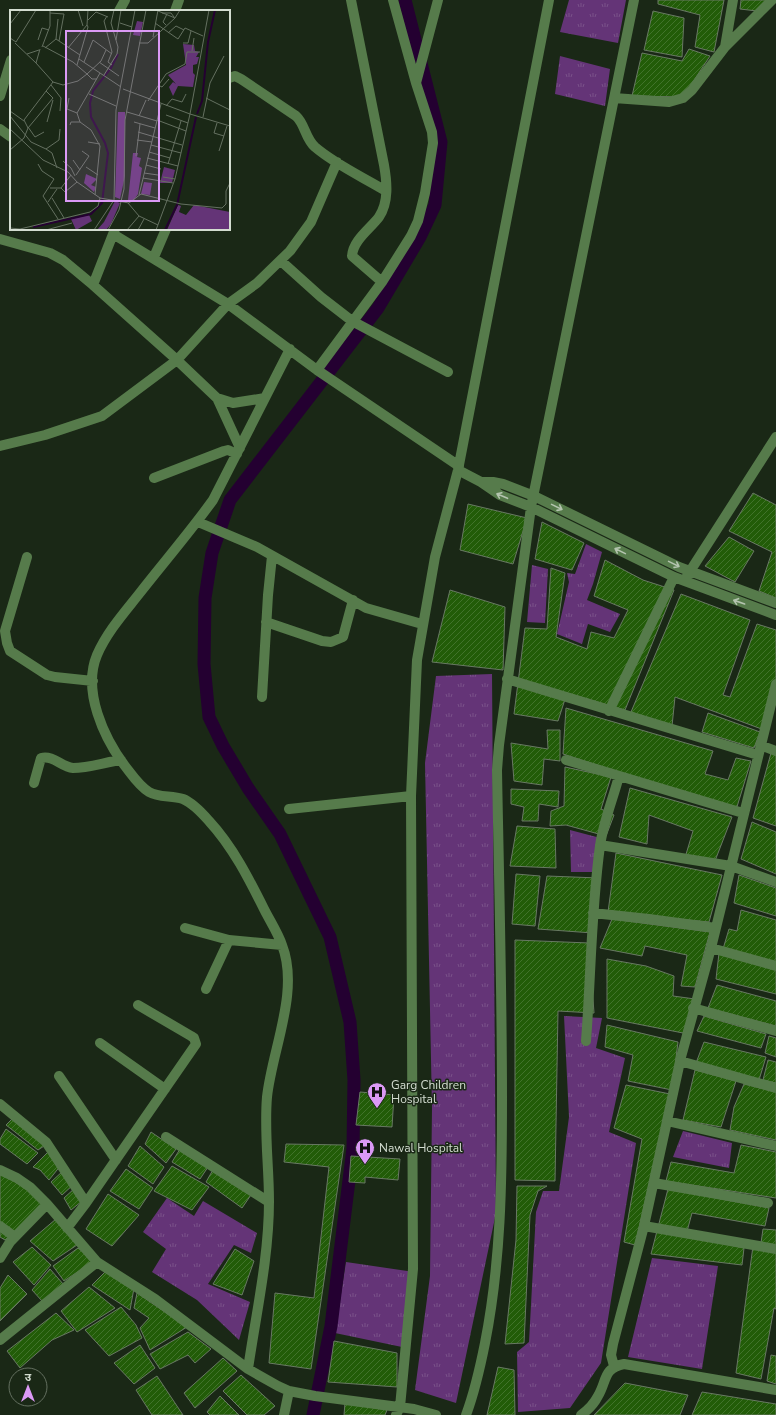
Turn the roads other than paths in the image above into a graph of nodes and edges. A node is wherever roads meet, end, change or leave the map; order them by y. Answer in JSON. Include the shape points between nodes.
{"nodes":[{"id":1,"x":125,"y":0,"type":"edge"},
{"id":2,"x":179,"y":0,"type":"edge"},
{"id":3,"x":351,"y":0,"type":"edge"},
{"id":4,"x":393,"y":0,"type":"edge"},
{"id":5,"x":438,"y":0,"type":"edge"},
{"id":6,"x":549,"y":0,"type":"edge"},
{"id":7,"x":634,"y":0,"type":"edge"},
{"id":8,"x":733,"y":0,"type":"edge"},
{"id":9,"x":772,"y":0,"type":"edge"},
{"id":10,"x":120,"y":10,"type":"edge"},
{"id":11,"x":175,"y":10,"type":"edge"},
{"id":12,"x":725,"y":47,"type":"junction"},
{"id":13,"x":10,"y":63,"type":"edge"},
{"id":14,"x":230,"y":78,"type":"edge"},
{"id":15,"x":416,"y":84,"type":"junction"},
{"id":16,"x":0,"y":96,"type":"edge"},
{"id":17,"x":614,"y":98,"type":"junction"},
{"id":18,"x":0,"y":129,"type":"edge"},
{"id":19,"x":10,"y":136,"type":"edge"},
{"id":20,"x":338,"y":162,"type":"junction"},
{"id":21,"x":386,"y":191,"type":"junction"},
{"id":22,"x":166,"y":230,"type":"edge"},
{"id":23,"x":114,"y":231,"type":"edge"},
{"id":24,"x":0,"y":239,"type":"edge"},
{"id":25,"x":154,"y":257,"type":"junction"},
{"id":26,"x":281,"y":261,"type":"junction"},
{"id":27,"x":382,"y":282,"type":"junction"},
{"id":28,"x":93,"y":285,"type":"junction"},
{"id":29,"x":228,"y":304,"type":"junction"},
{"id":30,"x":352,"y":321,"type":"junction"},
{"id":31,"x":290,"y":349,"type":"junction"},
{"id":32,"x":177,"y":360,"type":"junction"},
{"id":33,"x":317,"y":370,"type":"junction"},
{"id":34,"x":448,"y":372,"type":"dead end"},
{"id":35,"x":217,"y":398,"type":"junction"},
{"id":36,"x":265,"y":398,"type":"junction"},
{"id":37,"x":776,"y":438,"type":"edge"},
{"id":38,"x":0,"y":446,"type":"edge"},
{"id":39,"x":773,"y":450,"type":"edge"},
{"id":40,"x":239,"y":451,"type":"junction"},
{"id":41,"x":458,"y":468,"type":"junction"},
{"id":42,"x":154,"y":478,"type":"dead end"},
{"id":43,"x":481,"y":482,"type":"junction"},
{"id":44,"x":534,"y":496,"type":"junction"},
{"id":45,"x":531,"y":507,"type":"junction"},
{"id":46,"x":198,"y":522,"type":"junction"},
{"id":47,"x":272,"y":556,"type":"junction"},
{"id":48,"x":27,"y":557,"type":"dead end"},
{"id":49,"x":689,"y":571,"type":"junction"},
{"id":50,"x":679,"y":579,"type":"junction"},
{"id":51,"x":352,"y":600,"type":"junction"},
{"id":52,"x":776,"y":603,"type":"edge"},
{"id":53,"x":776,"y":615,"type":"edge"},
{"id":54,"x":266,"y":622,"type":"junction"},
{"id":55,"x":422,"y":624,"type":"junction"},
{"id":56,"x":507,"y":679,"type":"junction"},
{"id":57,"x":93,"y":681,"type":"junction"},
{"id":58,"x":776,"y":684,"type":"edge"},
{"id":59,"x":262,"y":697,"type":"dead end"},
{"id":60,"x":609,"y":711,"type":"junction"},
{"id":61,"x":760,"y":745,"type":"junction"},
{"id":62,"x":776,"y":751,"type":"edge"},
{"id":63,"x":758,"y":755,"type":"junction"},
{"id":64,"x":121,"y":760,"type":"junction"},
{"id":65,"x":566,"y":760,"type":"dead end"},
{"id":66,"x":619,"y":776,"type":"junction"},
{"id":67,"x":34,"y":783,"type":"dead end"},
{"id":68,"x":411,"y":796,"type":"junction"},
{"id":69,"x":289,"y":809,"type":"dead end"},
{"id":70,"x":743,"y":813,"type":"junction"},
{"id":71,"x":600,"y":845,"type":"junction"},
{"id":72,"x":731,"y":866,"type":"junction"},
{"id":73,"x":776,"y":882,"type":"edge"},
{"id":74,"x":593,"y":913,"type":"junction"},
{"id":75,"x":185,"y":928,"type":"dead end"},
{"id":76,"x":716,"y":928,"type":"junction"},
{"id":77,"x":229,"y":940,"type":"junction"},
{"id":78,"x":282,"y":945,"type":"junction"},
{"id":79,"x":712,"y":948,"type":"junction"},
{"id":80,"x":776,"y":966,"type":"edge"},
{"id":81,"x":206,"y":989,"type":"dead end"},
{"id":82,"x":138,"y":1005,"type":"dead end"},
{"id":83,"x":693,"y":1008,"type":"junction"},
{"id":84,"x":776,"y":1031,"type":"edge"},
{"id":85,"x":586,"y":1041,"type":"dead end"},
{"id":86,"x":100,"y":1043,"type":"dead end"},
{"id":87,"x":680,"y":1061,"type":"junction"},
{"id":88,"x":59,"y":1076,"type":"dead end"},
{"id":89,"x":776,"y":1088,"type":"edge"},
{"id":90,"x":165,"y":1089,"type":"junction"},
{"id":91,"x":0,"y":1104,"type":"edge"},
{"id":92,"x":668,"y":1121,"type":"junction"},
{"id":93,"x":166,"y":1137,"type":"dead end"},
{"id":94,"x":776,"y":1146,"type":"edge"},
{"id":95,"x":116,"y":1160,"type":"junction"},
{"id":96,"x":0,"y":1170,"type":"edge"},
{"id":97,"x":654,"y":1183,"type":"junction"},
{"id":98,"x":269,"y":1202,"type":"junction"},
{"id":99,"x":86,"y":1203,"type":"junction"},
{"id":100,"x":768,"y":1203,"type":"dead end"},
{"id":101,"x":47,"y":1204,"type":"junction"},
{"id":102,"x":0,"y":1226,"type":"edge"},
{"id":103,"x":644,"y":1226,"type":"junction"},
{"id":104,"x":67,"y":1228,"type":"junction"},
{"id":105,"x":16,"y":1237,"type":"junction"},
{"id":106,"x":776,"y":1250,"type":"edge"},
{"id":107,"x":0,"y":1258,"type":"edge"},
{"id":108,"x":97,"y":1262,"type":"junction"},
{"id":109,"x":0,"y":1340,"type":"edge"},
{"id":110,"x":614,"y":1366,"type":"junction"},
{"id":111,"x":248,"y":1369,"type":"junction"},
{"id":112,"x":289,"y":1390,"type":"junction"},
{"id":113,"x":776,"y":1390,"type":"edge"},
{"id":114,"x":398,"y":1411,"type":"edge"},
{"id":115,"x":284,"y":1415,"type":"edge"},
{"id":116,"x":436,"y":1415,"type":"edge"},
{"id":117,"x":466,"y":1415,"type":"edge"},
{"id":118,"x":580,"y":1415,"type":"edge"}],
"edges":[{"from":1,"to":10,"type":"street"},
{"from":2,"to":11,"type":"street"},
{"from":3,"to":21,"type":"street","via":[[384,164]]},
{"from":4,"to":15,"type":"street"},
{"from":5,"to":15,"type":"street"},
{"from":6,"to":41,"type":"street"},
{"from":7,"to":17,"type":"street"},
{"from":8,"to":12,"type":"street"},
{"from":9,"to":12,"type":"street"},
{"from":12,"to":17,"type":"street","via":[[683,98],[669,102]]},
{"from":13,"to":16,"type":"street"},
{"from":14,"to":20,"type":"street","via":[[235,76],[241,79],[296,116],[301,120],[306,134],[315,147]]},
{"from":15,"to":27,"type":"street","via":[[432,132],[433,143],[425,193],[411,236]]},
{"from":17,"to":44,"type":"street"},
{"from":18,"to":19,"type":"street"},
{"from":20,"to":21,"type":"street"},
{"from":20,"to":26,"type":"street","via":[[311,222]]},
{"from":21,"to":27,"type":"street","via":[[379,217],[356,244],[352,256]]},
{"from":22,"to":25,"type":"street"},
{"from":23,"to":25,"type":"street"},
{"from":23,"to":28,"type":"street"},
{"from":24,"to":28,"type":"street","via":[[63,260]]},
{"from":25,"to":29,"type":"street"},
{"from":26,"to":29,"type":"street"},
{"from":26,"to":30,"type":"street","via":[[321,298]]},
{"from":27,"to":30,"type":"street"},
{"from":28,"to":32,"type":"street"},
{"from":29,"to":31,"type":"street"},
{"from":29,"to":32,"type":"street"},
{"from":30,"to":33,"type":"street"},
{"from":30,"to":34,"type":"street"},
{"from":31,"to":33,"type":"street"},
{"from":31,"to":36,"type":"street"},
{"from":32,"to":35,"type":"street"},
{"from":32,"to":38,"type":"street","via":[[102,416],[45,435]]},
{"from":33,"to":41,"type":"street"},
{"from":35,"to":36,"type":"street","via":[[233,402]]},
{"from":35,"to":40,"type":"street"},
{"from":36,"to":40,"type":"street"},
{"from":37,"to":39,"type":"street"},
{"from":39,"to":49,"type":"street"},
{"from":40,"to":42,"type":"street","via":[[224,451]]},
{"from":40,"to":46,"type":"street"},
{"from":41,"to":43,"type":"street"},
{"from":41,"to":55,"type":"street"},
{"from":43,"to":44,"type":"street","via":[[503,484]]},
{"from":45,"to":43,"type":"street","one_way":true,"via":[[500,495]]},
{"from":44,"to":45,"type":"street"},
{"from":44,"to":49,"type":"street","one_way":true},
{"from":50,"to":45,"type":"street","one_way":true},
{"from":45,"to":56,"type":"street"},
{"from":46,"to":47,"type":"street"},
{"from":46,"to":57,"type":"street","via":[[117,622],[97,656]]},
{"from":47,"to":51,"type":"street"},
{"from":47,"to":54,"type":"street"},
{"from":48,"to":57,"type":"street","via":[[5,631],[10,651],[47,675]]},
{"from":49,"to":50,"type":"street"},
{"from":49,"to":52,"type":"street"},
{"from":53,"to":50,"type":"street","one_way":true},
{"from":50,"to":60,"type":"street"},
{"from":51,"to":54,"type":"street","via":[[343,637],[331,642]]},
{"from":51,"to":55,"type":"street","via":[[366,608]]},
{"from":54,"to":59,"type":"street"},
{"from":55,"to":68,"type":"street","via":[[416,674]]},
{"from":56,"to":60,"type":"street"},
{"from":56,"to":117,"type":"street","via":[[497,770],[502,1026],[502,1195],[499,1252],[476,1390]]},
{"from":57,"to":64,"type":"street","via":[[100,723]]},
{"from":58,"to":61,"type":"street"},
{"from":60,"to":63,"type":"street"},
{"from":61,"to":62,"type":"street"},
{"from":61,"to":63,"type":"street"},
{"from":63,"to":70,"type":"street"},
{"from":64,"to":67,"type":"street","via":[[74,768],[52,758],[41,758]]},
{"from":64,"to":78,"type":"street","via":[[136,781],[149,792],[181,798],[192,804],[211,822],[243,868]]},
{"from":65,"to":66,"type":"street"},
{"from":66,"to":70,"type":"street"},
{"from":66,"to":71,"type":"street"},
{"from":68,"to":69,"type":"street"},
{"from":68,"to":114,"type":"street","via":[[414,1269]]},
{"from":70,"to":72,"type":"street"},
{"from":71,"to":72,"type":"street"},
{"from":71,"to":74,"type":"street"},
{"from":72,"to":73,"type":"street"},
{"from":72,"to":76,"type":"street"},
{"from":74,"to":76,"type":"street"},
{"from":74,"to":85,"type":"street"},
{"from":75,"to":77,"type":"street"},
{"from":76,"to":79,"type":"street"},
{"from":77,"to":78,"type":"street"},
{"from":77,"to":81,"type":"street"},
{"from":78,"to":98,"type":"street","via":[[288,972],[286,999],[268,1094],[265,1134]]},
{"from":79,"to":80,"type":"street"},
{"from":79,"to":83,"type":"street"},
{"from":82,"to":90,"type":"street","via":[[196,1041],[195,1047]]},
{"from":83,"to":84,"type":"street"},
{"from":83,"to":87,"type":"street"},
{"from":86,"to":90,"type":"street"},
{"from":87,"to":89,"type":"street"},
{"from":87,"to":92,"type":"street"},
{"from":88,"to":95,"type":"street"},
{"from":90,"to":95,"type":"street"},
{"from":91,"to":99,"type":"street","via":[[46,1142]]},
{"from":92,"to":94,"type":"street"},
{"from":92,"to":97,"type":"street"},
{"from":93,"to":98,"type":"street"},
{"from":95,"to":99,"type":"street"},
{"from":96,"to":101,"type":"street","via":[[23,1183]]},
{"from":97,"to":100,"type":"street"},
{"from":97,"to":103,"type":"street"},
{"from":98,"to":111,"type":"street","via":[[266,1246]]},
{"from":99,"to":104,"type":"street"},
{"from":101,"to":104,"type":"street"},
{"from":101,"to":105,"type":"street"},
{"from":102,"to":105,"type":"street"},
{"from":103,"to":106,"type":"street"},
{"from":103,"to":110,"type":"street","via":[[613,1344]]},
{"from":104,"to":108,"type":"street"},
{"from":105,"to":107,"type":"street"},
{"from":108,"to":109,"type":"street"},
{"from":108,"to":111,"type":"street","via":[[155,1298]]},
{"from":110,"to":113,"type":"street","via":[[624,1364]]},
{"from":110,"to":118,"type":"street","via":[[608,1371],[592,1406]]},
{"from":111,"to":112,"type":"street"},
{"from":112,"to":114,"type":"street"},
{"from":112,"to":115,"type":"street"},
{"from":114,"to":116,"type":"street"}]}
